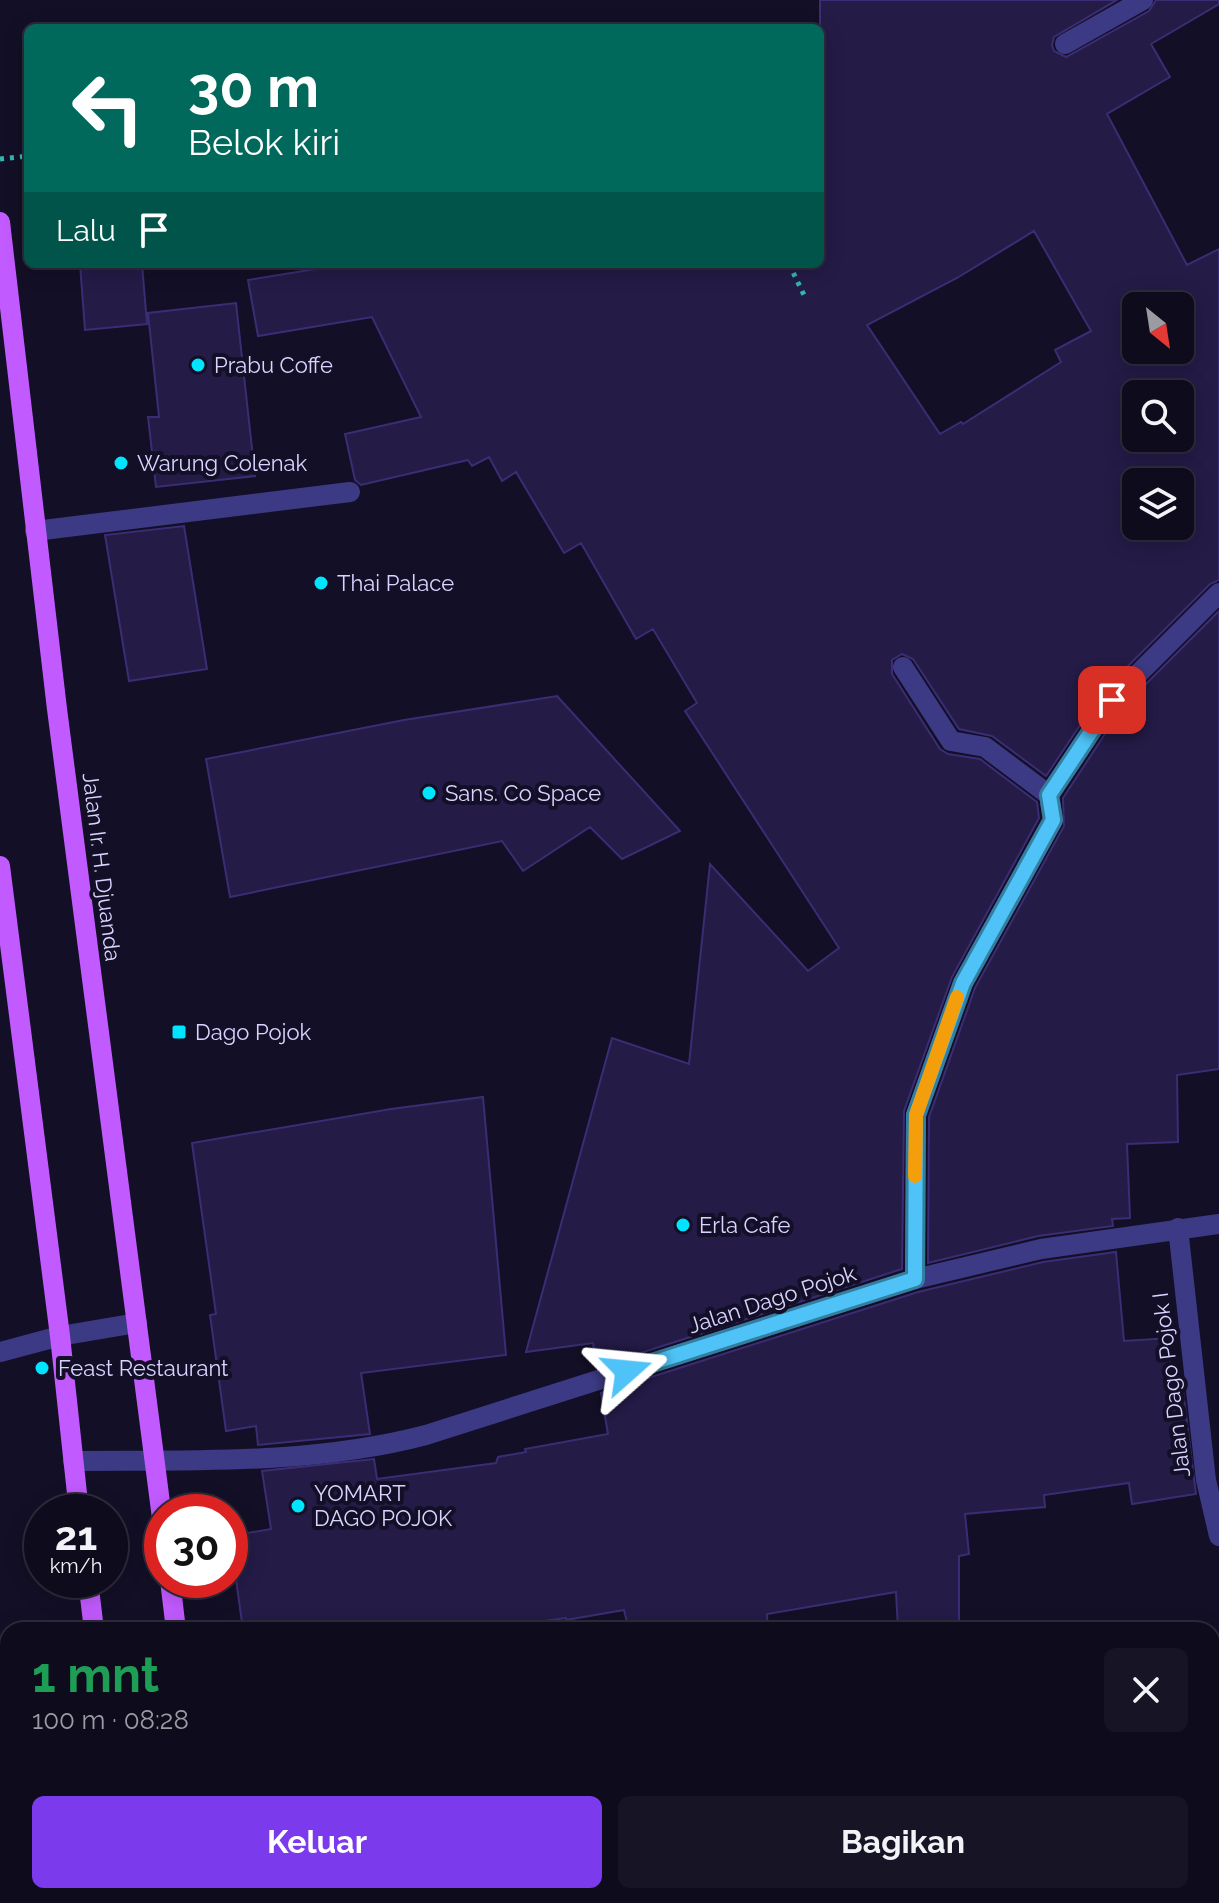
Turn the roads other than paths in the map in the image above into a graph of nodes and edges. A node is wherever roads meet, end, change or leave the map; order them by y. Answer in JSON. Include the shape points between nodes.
{"nodes":[{"id":1,"x":1143,"y":0,"type":"edge"},
{"id":2,"x":1065,"y":44,"type":"dead end"},
{"id":3,"x":0,"y":222,"type":"edge"},
{"id":4,"x":350,"y":492,"type":"dead end"},
{"id":5,"x":35,"y":531,"type":"junction"},
{"id":6,"x":1219,"y":593,"type":"edge"},
{"id":7,"x":903,"y":667,"type":"dead end"},
{"id":8,"x":1049,"y":795,"type":"junction"},
{"id":9,"x":0,"y":866,"type":"edge"},
{"id":10,"x":1219,"y":1224,"type":"edge"},
{"id":11,"x":1178,"y":1228,"type":"junction"},
{"id":12,"x":915,"y":1279,"type":"junction"},
{"id":13,"x":137,"y":1323,"type":"junction"},
{"id":14,"x":60,"y":1336,"type":"junction"},
{"id":15,"x":0,"y":1352,"type":"edge"},
{"id":16,"x":155,"y":1460,"type":"junction"},
{"id":17,"x":73,"y":1461,"type":"junction"},
{"id":18,"x":77,"y":1494,"type":"edge"},
{"id":19,"x":159,"y":1494,"type":"edge"},
{"id":20,"x":1219,"y":1536,"type":"edge"},
{"id":21,"x":90,"y":1598,"type":"edge"},
{"id":22,"x":172,"y":1598,"type":"edge"},
{"id":23,"x":93,"y":1622,"type":"edge"},
{"id":24,"x":175,"y":1622,"type":"edge"}],
"edges":[{"from":1,"to":2,"type":"street"},
{"from":3,"to":5,"type":"main road","name":"Jalan Ir. H. Djuanda"},
{"from":4,"to":5,"type":"street"},
{"from":5,"to":13,"type":"main road","name":"Jalan Ir. H. Djuanda"},
{"from":6,"to":8,"type":"street","via":[[1112,700]]},
{"from":7,"to":8,"type":"street","via":[[951,741],[985,747]]},
{"from":8,"to":12,"type":"street","via":[[1053,820],[963,983],[916,1115]]},
{"from":9,"to":14,"type":"main road"},
{"from":10,"to":11,"type":"street","name":"Jalan Dago Pojok"},
{"from":11,"to":12,"type":"street","name":"Jalan Dago Pojok","via":[[1041,1249]]},
{"from":11,"to":20,"type":"street","name":"Jalan Dago Pojok I","via":[[1206,1480]]},
{"from":12,"to":16,"type":"street","name":"Jalan Dago Pojok","via":[[386,1446],[296,1456]]},
{"from":13,"to":14,"type":"street"},
{"from":13,"to":16,"type":"main road","name":"Jalan Ir. H. Djuanda"},
{"from":14,"to":15,"type":"street"},
{"from":14,"to":17,"type":"main road"},
{"from":16,"to":17,"type":"street","name":"Jalan Dago Pojok"},
{"from":16,"to":19,"type":"main road","name":"Jalan Ir. H. Djuanda"},
{"from":17,"to":18,"type":"main road"},
{"from":21,"to":23,"type":"main road"},
{"from":22,"to":24,"type":"main road"}]}
